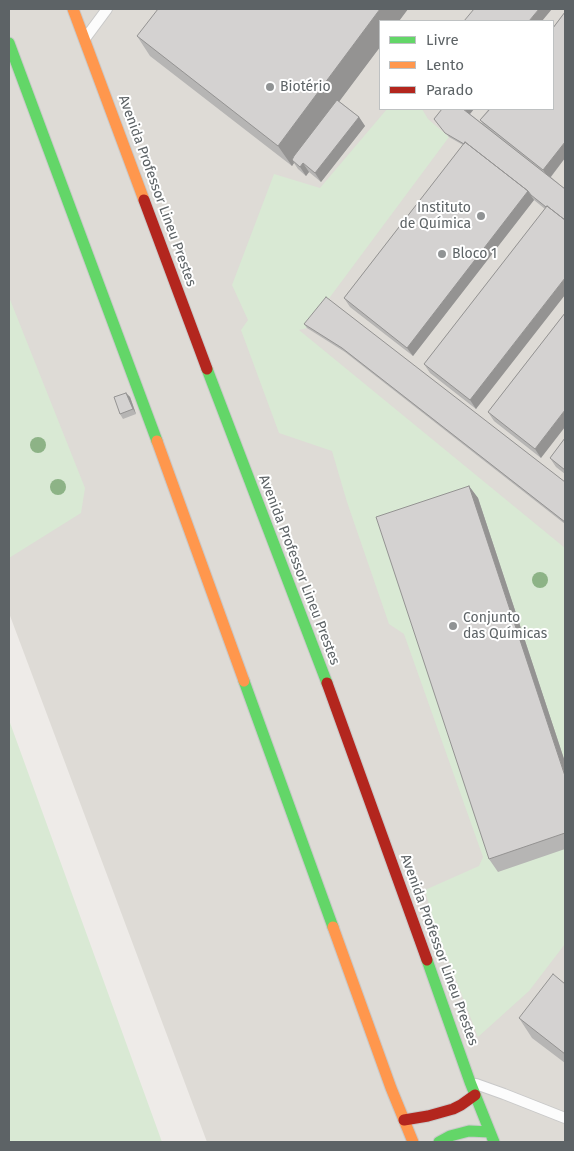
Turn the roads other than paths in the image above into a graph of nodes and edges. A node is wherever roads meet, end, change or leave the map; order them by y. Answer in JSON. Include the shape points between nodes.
{"nodes":[{"id":1,"x":73,"y":9,"type":"edge"},
{"id":2,"x":107,"y":9,"type":"edge"},
{"id":3,"x":85,"y":39,"type":"junction"},
{"id":4,"x":9,"y":43,"type":"edge"},
{"id":5,"x":470,"y":1082,"type":"junction"},
{"id":6,"x":475,"y":1094,"type":"junction"},
{"id":7,"x":565,"y":1118,"type":"edge"},
{"id":8,"x":404,"y":1120,"type":"junction"},
{"id":9,"x":492,"y":1137,"type":"edge"},
{"id":10,"x":413,"y":1142,"type":"edge"},
{"id":11,"x":439,"y":1142,"type":"edge"}],
"edges":[{"from":1,"to":3,"type":"main road","name":"Avenida Professor Lineu Prestes"},
{"from":2,"to":3,"type":"lane"},
{"from":3,"to":5,"type":"main road","name":"Avenida Professor Lineu Prestes","via":[[308,631]]},
{"from":4,"to":8,"type":"main road"},
{"from":5,"to":6,"type":"main road","name":"Avenida Professor Lineu Prestes"},
{"from":5,"to":7,"type":"lane"},
{"from":6,"to":8,"type":"main road","via":[[453,1109]]},
{"from":6,"to":9,"type":"main road","name":"Avenida Professor Lineu Prestes"},
{"from":8,"to":10,"type":"main road"},
{"from":9,"to":11,"type":"main road","via":[[479,1131],[459,1132]]}]}
